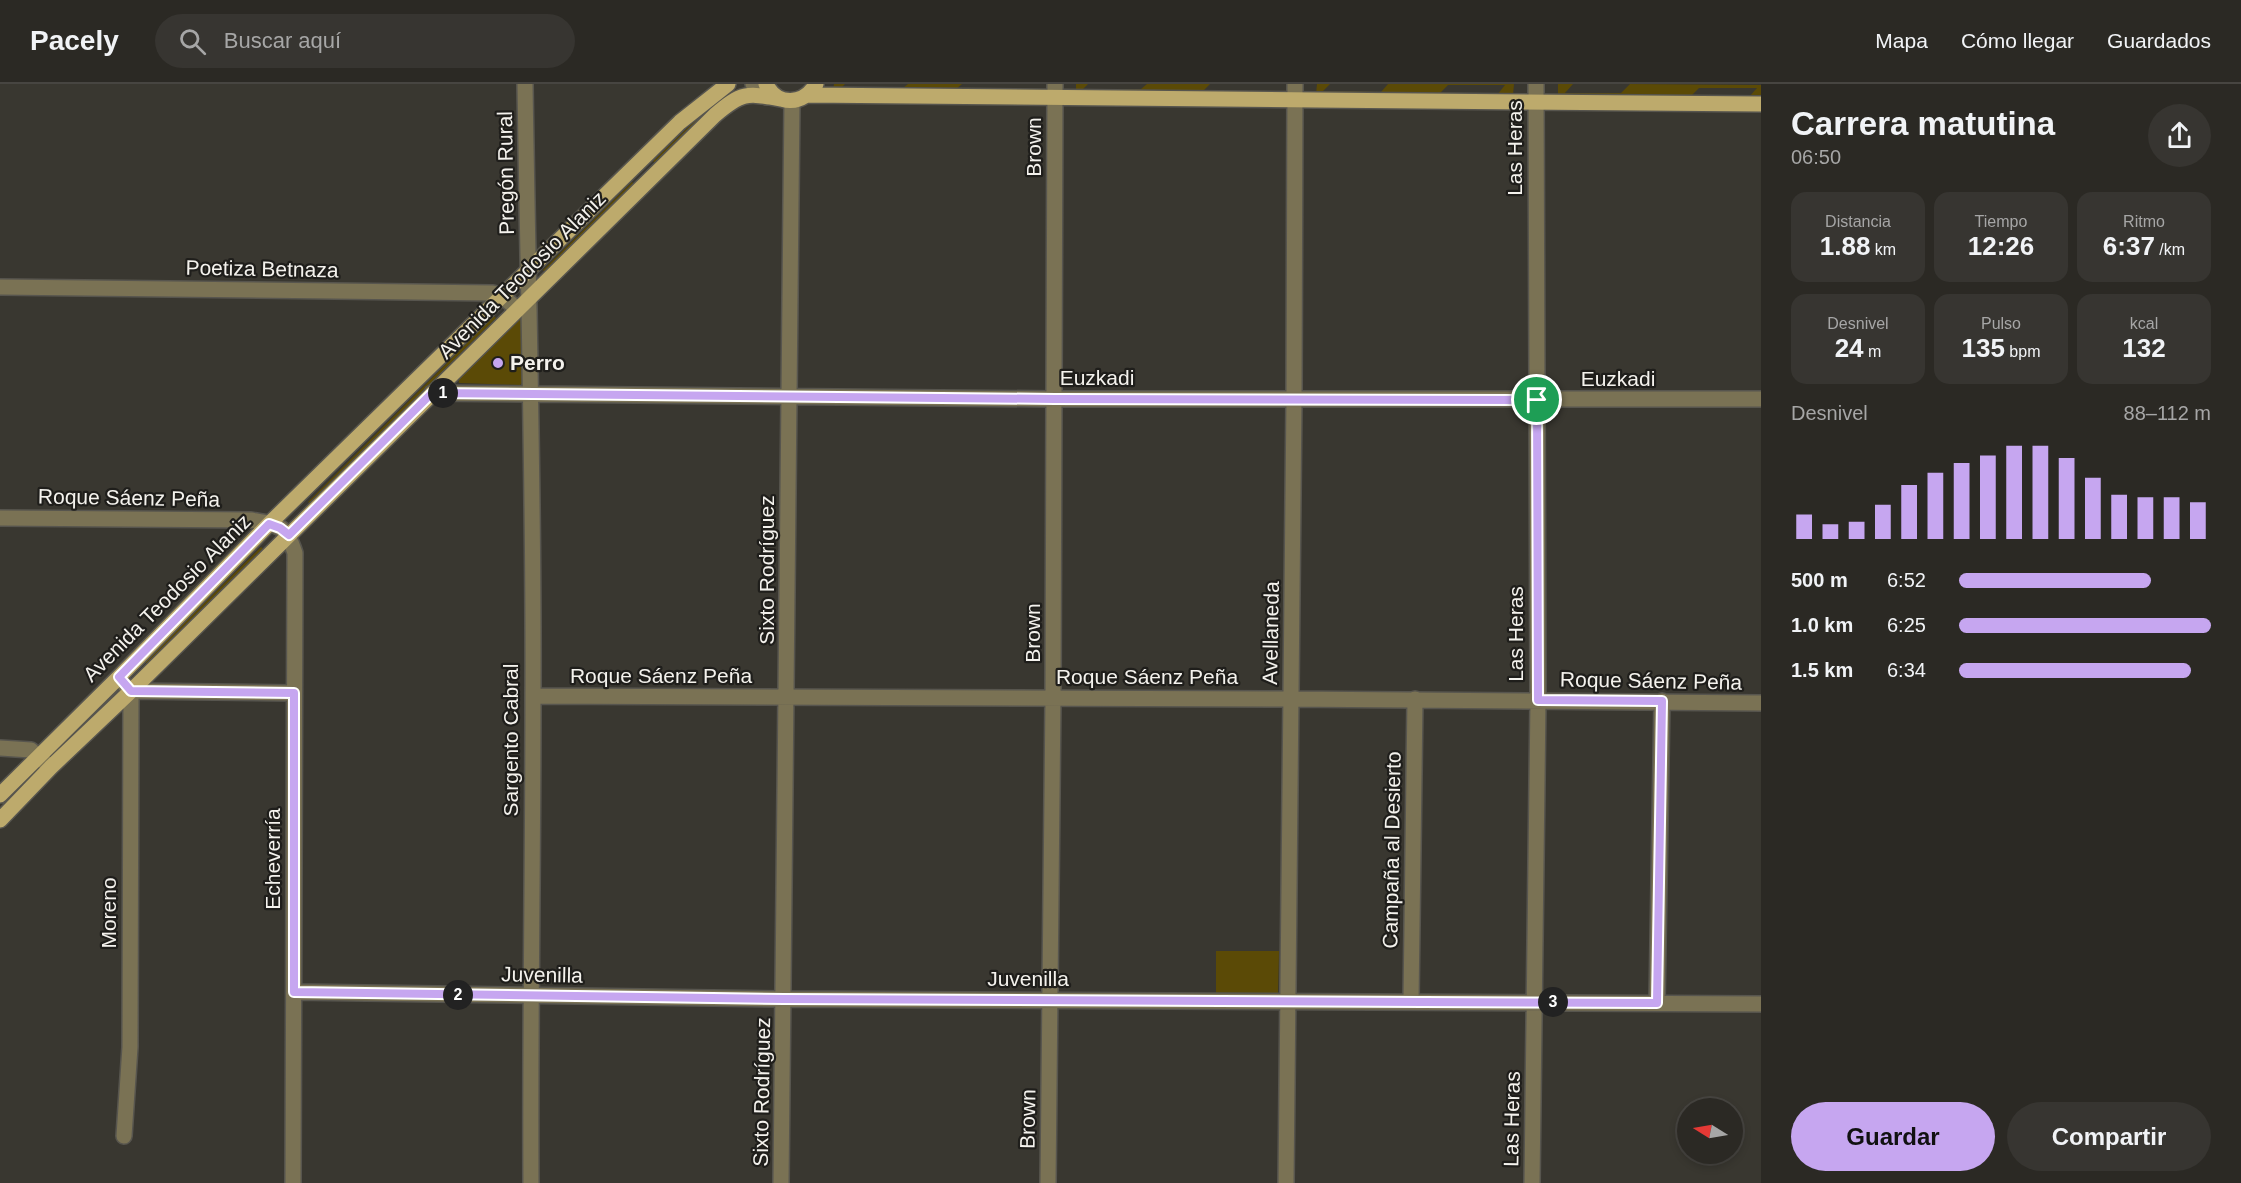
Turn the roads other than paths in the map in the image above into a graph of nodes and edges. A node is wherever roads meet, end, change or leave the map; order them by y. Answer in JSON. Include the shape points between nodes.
{"nodes":[{"id":1,"x":525,"y":84,"type":"edge"},
{"id":2,"x":753,"y":84,"type":"edge"},
{"id":3,"x":1055,"y":84,"type":"edge"},
{"id":4,"x":1295,"y":84,"type":"edge"},
{"id":5,"x":1536,"y":84,"type":"edge"},
{"id":6,"x":721,"y":87,"type":"edge"},
{"id":7,"x":812,"y":90,"type":"edge"},
{"id":8,"x":777,"y":95,"type":"edge"},
{"id":9,"x":1056,"y":100,"type":"junction"},
{"id":10,"x":1295,"y":101,"type":"junction"},
{"id":11,"x":1536,"y":101,"type":"junction"},
{"id":12,"x":1761,"y":104,"type":"edge"},
{"id":13,"x":707,"y":122,"type":"junction"},
{"id":14,"x":639,"y":163,"type":"junction"},
{"id":15,"x":652,"y":177,"type":"junction"},
{"id":16,"x":528,"y":272,"type":"junction"},
{"id":17,"x":0,"y":287,"type":"edge"},
{"id":18,"x":502,"y":296,"type":"junction"},
{"id":19,"x":529,"y":298,"type":"junction"},
{"id":20,"x":517,"y":309,"type":"junction"},
{"id":21,"x":432,"y":393,"type":"junction"},
{"id":22,"x":531,"y":394,"type":"junction"},
{"id":23,"x":789,"y":397,"type":"junction"},
{"id":24,"x":1055,"y":399,"type":"junction"},
{"id":25,"x":1294,"y":399,"type":"junction"},
{"id":26,"x":1761,"y":399,"type":"edge"},
{"id":27,"x":1537,"y":400,"type":"junction"},
{"id":28,"x":0,"y":518,"type":"edge"},
{"id":29,"x":269,"y":524,"type":"junction"},
{"id":30,"x":289,"y":535,"type":"junction"},
{"id":31,"x":119,"y":677,"type":"junction"},
{"id":32,"x":131,"y":691,"type":"junction"},
{"id":33,"x":294,"y":693,"type":"junction"},
{"id":34,"x":533,"y":696,"type":"junction"},
{"id":35,"x":787,"y":697,"type":"junction"},
{"id":36,"x":1053,"y":698,"type":"junction"},
{"id":37,"x":1291,"y":699,"type":"junction"},
{"id":38,"x":1415,"y":699,"type":"junction"},
{"id":39,"x":1538,"y":700,"type":"junction"},
{"id":40,"x":1662,"y":701,"type":"junction"},
{"id":41,"x":1761,"y":703,"type":"edge"},
{"id":42,"x":0,"y":748,"type":"edge"},
{"id":43,"x":39,"y":755,"type":"junction"},
{"id":44,"x":51,"y":767,"type":"junction"},
{"id":45,"x":0,"y":795,"type":"edge"},
{"id":46,"x":0,"y":820,"type":"edge"},
{"id":47,"x":294,"y":992,"type":"junction"},
{"id":48,"x":530,"y":996,"type":"junction"},
{"id":49,"x":784,"y":999,"type":"junction"},
{"id":50,"x":1050,"y":1000,"type":"junction"},
{"id":51,"x":1288,"y":1000,"type":"junction"},
{"id":52,"x":1411,"y":1001,"type":"junction"},
{"id":53,"x":1534,"y":1002,"type":"junction"},
{"id":54,"x":1657,"y":1003,"type":"junction"},
{"id":55,"x":1761,"y":1004,"type":"edge"},
{"id":56,"x":124,"y":1136,"type":"dead end"},
{"id":57,"x":292,"y":1183,"type":"edge"},
{"id":58,"x":531,"y":1183,"type":"edge"},
{"id":59,"x":781,"y":1183,"type":"edge"},
{"id":60,"x":1048,"y":1183,"type":"edge"},
{"id":61,"x":1286,"y":1183,"type":"edge"},
{"id":62,"x":1532,"y":1183,"type":"edge"}],
"edges":[{"from":1,"to":16,"type":"street","name":"Pregón Rural"},
{"from":2,"to":8,"type":"street"},
{"from":3,"to":9,"type":"street","name":"Brown"},
{"from":4,"to":10,"type":"street","name":"Avellaneda"},
{"from":5,"to":11,"type":"street","name":"Las Heras"},
{"from":6,"to":13,"type":"main road"},
{"from":6,"to":14,"type":"main road","name":"Avenida Teodosio Alaniz"},
{"from":7,"to":8,"type":"main road"},
{"from":7,"to":9,"type":"main road"},
{"from":8,"to":13,"type":"main road","name":"Avenida Teodosio Alaniz","via":[[735,98]]},
{"from":8,"to":23,"type":"street","name":"Sixto Rodríguez"},
{"from":9,"to":10,"type":"main road"},
{"from":9,"to":24,"type":"street","name":"Brown"},
{"from":10,"to":11,"type":"main road"},
{"from":10,"to":25,"type":"street","name":"Avellaneda"},
{"from":11,"to":12,"type":"main road"},
{"from":11,"to":27,"type":"street","name":"Las Heras"},
{"from":13,"to":15,"type":"main road","name":"Avenida Teodosio Alaniz"},
{"from":14,"to":15,"type":"main road"},
{"from":14,"to":16,"type":"main road","name":"Avenida Teodosio Alaniz"},
{"from":15,"to":19,"type":"main road","name":"Avenida Teodosio Alaniz"},
{"from":16,"to":18,"type":"main road","name":"Avenida Teodosio Alaniz"},
{"from":16,"to":19,"type":"street","name":"Pregón Rural"},
{"from":17,"to":18,"type":"street","name":"Poetiza Betnaza"},
{"from":18,"to":20,"type":"street"},
{"from":18,"to":29,"type":"main road","name":"Avenida Teodosio Alaniz"},
{"from":19,"to":20,"type":"main road","name":"Avenida Teodosio Alaniz"},
{"from":19,"to":22,"type":"street","name":"Sargento Cabral"},
{"from":20,"to":21,"type":"main road","name":"Avenida Teodosio Alaniz"},
{"from":21,"to":22,"type":"street","name":"Euzkadi"},
{"from":21,"to":30,"type":"main road","name":"Avenida Teodosio Alaniz"},
{"from":22,"to":23,"type":"street","name":"Euzkadi"},
{"from":22,"to":34,"type":"street","name":"Sargento Cabral"},
{"from":23,"to":24,"type":"street","name":"Euzkadi"},
{"from":23,"to":35,"type":"street","name":"Sixto Rodríguez"},
{"from":24,"to":25,"type":"street","name":"Euzkadi"},
{"from":24,"to":36,"type":"street","name":"Brown"},
{"from":25,"to":27,"type":"street","name":"Euzkadi"},
{"from":25,"to":37,"type":"street","name":"Avellaneda"},
{"from":26,"to":27,"type":"street","name":"Euzkadi"},
{"from":27,"to":39,"type":"street","name":"Las Heras"},
{"from":28,"to":29,"type":"street","name":"Roque Sáenz Peña","via":[[251,520]]},
{"from":29,"to":30,"type":"street","name":"Roque Sáenz Peña"},
{"from":29,"to":31,"type":"main road","name":"Avenida Teodosio Alaniz"},
{"from":30,"to":32,"type":"main road","name":"Avenida Teodosio Alaniz"},
{"from":30,"to":33,"type":"street","name":"Echeverría","via":[[295,553]]},
{"from":31,"to":32,"type":"street"},
{"from":31,"to":43,"type":"main road","name":"Avenida Teodosio Alaniz"},
{"from":32,"to":33,"type":"street"},
{"from":32,"to":44,"type":"main road","name":"Avenida Teodosio Alaniz"},
{"from":32,"to":56,"type":"street","name":"Moreno","via":[[130,1047]]},
{"from":33,"to":47,"type":"street","name":"Echeverría"},
{"from":34,"to":35,"type":"street","name":"Roque Sáenz Peña"},
{"from":34,"to":48,"type":"street","name":"Sargento Cabral"},
{"from":35,"to":36,"type":"street","name":"Roque Sáenz Peña"},
{"from":35,"to":49,"type":"street","name":"Sixto Rodríguez"},
{"from":36,"to":37,"type":"street","name":"Roque Sáenz Peña"},
{"from":36,"to":50,"type":"street","name":"Brown"},
{"from":37,"to":38,"type":"street","name":"Roque Sáenz Peña"},
{"from":37,"to":51,"type":"street","name":"Avellaneda"},
{"from":38,"to":39,"type":"street","name":"Roque Sáenz Peña"},
{"from":38,"to":52,"type":"street","name":"Campaña al Desierto"},
{"from":39,"to":40,"type":"street","name":"Roque Sáenz Peña"},
{"from":39,"to":53,"type":"street","name":"Las Heras"},
{"from":40,"to":41,"type":"street","name":"Roque Sáenz Peña"},
{"from":40,"to":54,"type":"street"},
{"from":42,"to":43,"type":"street","via":[[23,748]]},
{"from":43,"to":44,"type":"street"},
{"from":43,"to":45,"type":"main road","name":"Avenida Teodosio Alaniz"},
{"from":44,"to":46,"type":"main road","name":"Avenida Teodosio Alaniz"},
{"from":47,"to":48,"type":"street","name":"Juvenilla"},
{"from":47,"to":57,"type":"street","name":"Echeverría"},
{"from":48,"to":49,"type":"street","name":"Juvenilla"},
{"from":48,"to":58,"type":"street","name":"Sargento Cabral"},
{"from":49,"to":50,"type":"street","name":"Juvenilla"},
{"from":49,"to":59,"type":"street","name":"Sixto Rodríguez"},
{"from":50,"to":51,"type":"street","name":"Juvenilla"},
{"from":50,"to":60,"type":"street","name":"Brown"},
{"from":51,"to":52,"type":"street","name":"Juvenilla"},
{"from":51,"to":61,"type":"street","name":"Avellaneda"},
{"from":52,"to":53,"type":"street","name":"Juvenilla"},
{"from":53,"to":54,"type":"street","name":"Juvenilla"},
{"from":53,"to":62,"type":"street","name":"Las Heras"},
{"from":54,"to":55,"type":"street","name":"Juvenilla"}]}
